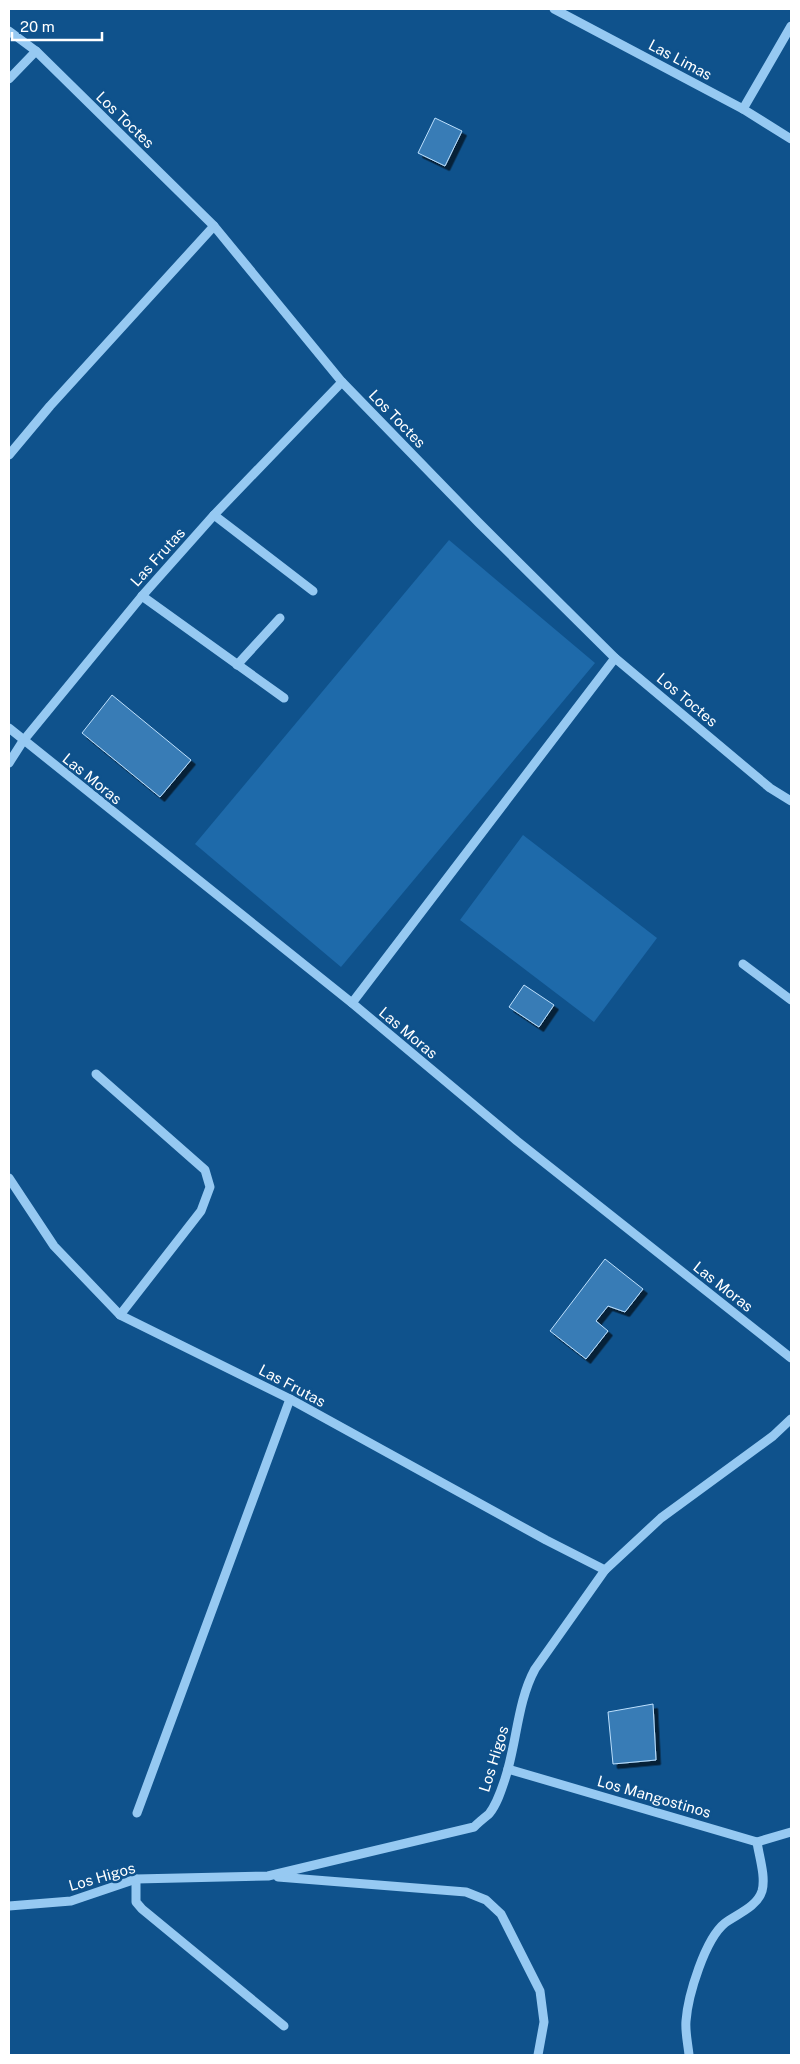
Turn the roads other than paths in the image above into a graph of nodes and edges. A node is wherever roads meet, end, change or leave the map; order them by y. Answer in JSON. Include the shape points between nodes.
{"nodes":[{"id":1,"x":554,"y":9,"type":"edge"},
{"id":2,"x":791,"y":26,"type":"edge"},
{"id":3,"x":9,"y":31,"type":"edge"},
{"id":4,"x":36,"y":52,"type":"junction"},
{"id":5,"x":9,"y":79,"type":"edge"},
{"id":6,"x":743,"y":109,"type":"junction"},
{"id":7,"x":791,"y":139,"type":"edge"},
{"id":8,"x":214,"y":226,"type":"junction"},
{"id":9,"x":342,"y":382,"type":"junction"},
{"id":10,"x":9,"y":455,"type":"edge"},
{"id":11,"x":214,"y":515,"type":"junction"},
{"id":12,"x":314,"y":591,"type":"dead end"},
{"id":13,"x":142,"y":596,"type":"junction"},
{"id":14,"x":280,"y":618,"type":"dead end"},
{"id":15,"x":615,"y":658,"type":"junction"},
{"id":16,"x":237,"y":665,"type":"junction"},
{"id":17,"x":284,"y":698,"type":"dead end"},
{"id":18,"x":9,"y":728,"type":"edge"},
{"id":19,"x":22,"y":740,"type":"junction"},
{"id":20,"x":9,"y":763,"type":"edge"},
{"id":21,"x":791,"y":801,"type":"edge"},
{"id":22,"x":743,"y":964,"type":"dead end"},
{"id":23,"x":791,"y":1000,"type":"edge"},
{"id":24,"x":352,"y":1004,"type":"junction"},
{"id":25,"x":96,"y":1074,"type":"dead end"},
{"id":26,"x":9,"y":1178,"type":"edge"},
{"id":27,"x":120,"y":1315,"type":"junction"},
{"id":28,"x":791,"y":1358,"type":"edge"},
{"id":29,"x":290,"y":1400,"type":"junction"},
{"id":30,"x":791,"y":1419,"type":"edge"},
{"id":31,"x":605,"y":1570,"type":"junction"},
{"id":32,"x":508,"y":1769,"type":"junction"},
{"id":33,"x":137,"y":1813,"type":"dead end"},
{"id":34,"x":791,"y":1832,"type":"edge"},
{"id":35,"x":757,"y":1842,"type":"junction"},
{"id":36,"x":268,"y":1876,"type":"junction"},
{"id":37,"x":136,"y":1879,"type":"junction"},
{"id":38,"x":9,"y":1906,"type":"edge"},
{"id":39,"x":284,"y":2026,"type":"dead end"},
{"id":40,"x":538,"y":2055,"type":"edge"},
{"id":41,"x":689,"y":2055,"type":"edge"}],
"edges":[{"from":1,"to":6,"type":"street","name":"Las Limas"},
{"from":2,"to":6,"type":"street"},
{"from":3,"to":4,"type":"street","name":"Los Toctes"},
{"from":4,"to":5,"type":"street"},
{"from":4,"to":8,"type":"street","name":"Los Toctes"},
{"from":6,"to":7,"type":"street","name":"Las Limas"},
{"from":8,"to":9,"type":"street","name":"Los Toctes"},
{"from":8,"to":10,"type":"street"},
{"from":9,"to":11,"type":"street","name":"Las Frutas"},
{"from":9,"to":15,"type":"street","name":"Los Toctes"},
{"from":11,"to":12,"type":"street"},
{"from":11,"to":13,"type":"street","name":"Las Frutas"},
{"from":13,"to":16,"type":"street"},
{"from":13,"to":19,"type":"street","name":"Las Frutas"},
{"from":14,"to":16,"type":"street"},
{"from":15,"to":21,"type":"street","name":"Los Toctes","via":[[770,788]]},
{"from":15,"to":24,"type":"street"},
{"from":16,"to":17,"type":"street"},
{"from":18,"to":19,"type":"street","name":"Las Moras"},
{"from":19,"to":20,"type":"street","name":"Las Frutas"},
{"from":19,"to":24,"type":"street","name":"Las Moras"},
{"from":22,"to":23,"type":"street"},
{"from":24,"to":28,"type":"street","name":"Las Moras","via":[[517,1141]]},
{"from":25,"to":27,"type":"street","via":[[205,1170],[210,1187],[201,1211]]},
{"from":26,"to":27,"type":"street","name":"Las Frutas","via":[[54,1246]]},
{"from":27,"to":29,"type":"street","name":"Las Frutas"},
{"from":29,"to":31,"type":"street","name":"Las Frutas"},
{"from":29,"to":33,"type":"street"},
{"from":30,"to":31,"type":"street","name":"Los Higos","via":[[773,1436],[661,1518]]},
{"from":31,"to":32,"type":"street","name":"Los Higos","via":[[529,1680]]},
{"from":32,"to":35,"type":"street","name":"Los Mangostinos"},
{"from":32,"to":36,"type":"street","name":"Los Higos","via":[[501,1793],[490,1813],[474,1826]]},
{"from":34,"to":35,"type":"street"},
{"from":35,"to":41,"type":"street","via":[[762,1890],[750,1906],[715,1933],[695,1978],[686,2021]]},
{"from":36,"to":37,"type":"street","name":"Los Higos"},
{"from":36,"to":40,"type":"street","via":[[466,1892],[486,1900],[501,1914],[540,1991],[544,2022]]},
{"from":37,"to":38,"type":"street","name":"Los Higos","via":[[71,1901]]},
{"from":37,"to":39,"type":"street","via":[[136,1902],[142,1909]]}]}
